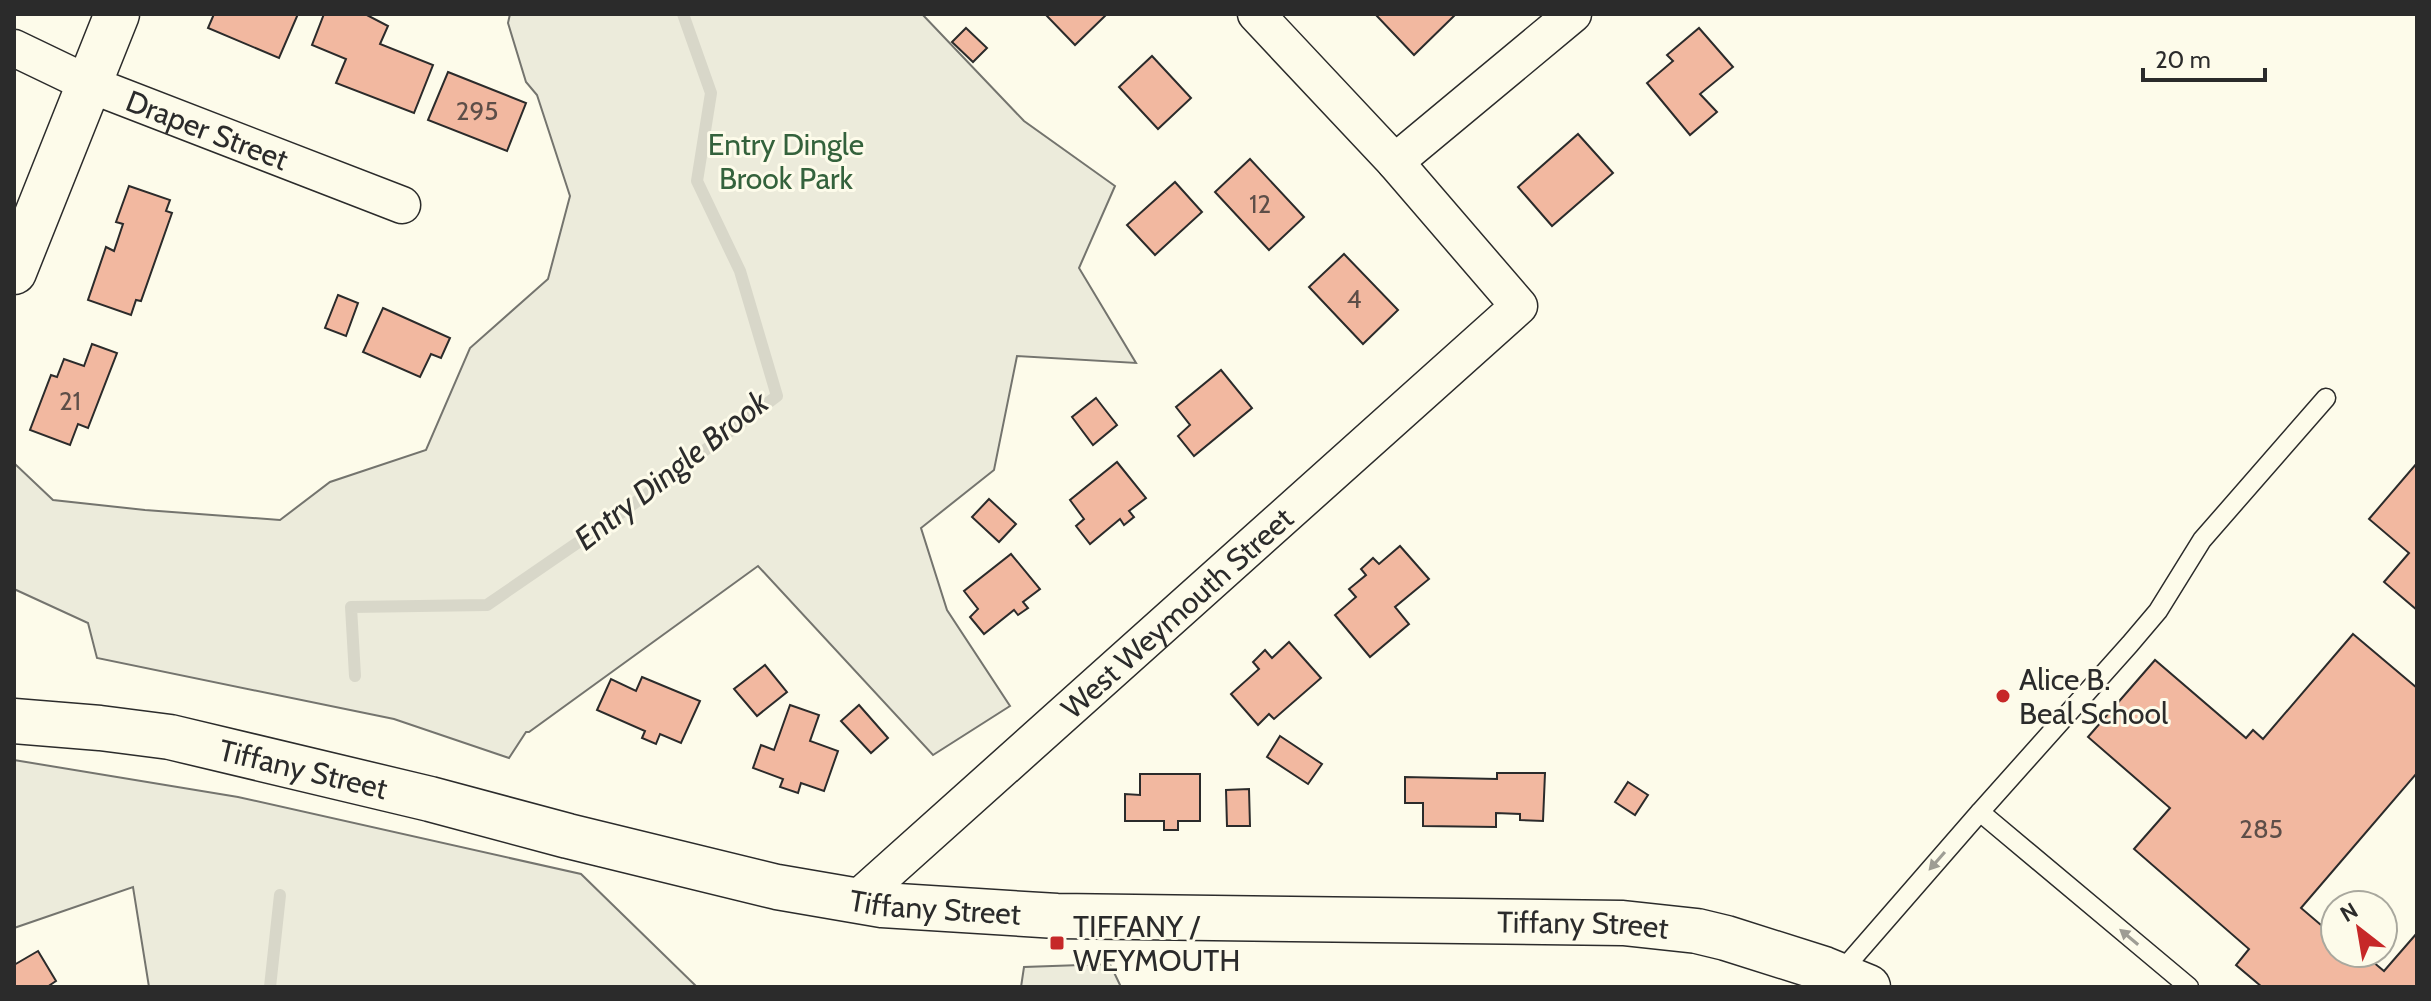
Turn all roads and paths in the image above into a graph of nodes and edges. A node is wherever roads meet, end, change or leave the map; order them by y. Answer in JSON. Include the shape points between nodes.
{"nodes":[{"id":1,"x":117,"y":14,"type":"edge"},
{"id":2,"x":1256,"y":14,"type":"edge"},
{"id":3,"x":1573,"y":14,"type":"edge"},
{"id":4,"x":14,"y":48,"type":"edge"},
{"id":5,"x":89,"y":84,"type":"junction"},
{"id":6,"x":1395,"y":162,"type":"junction"},
{"id":7,"x":402,"y":205,"type":"dead end"},
{"id":8,"x":14,"y":272,"type":"edge"},
{"id":9,"x":2326,"y":398,"type":"dead end"},
{"id":10,"x":14,"y":721,"type":"edge"},
{"id":11,"x":1980,"y":812,"type":"junction"},
{"id":12,"x":855,"y":901,"type":"junction"},
{"id":13,"x":1854,"y":981,"type":"edge"},
{"id":14,"x":2189,"y":987,"type":"edge"}],
"edges":[{"from":1,"to":5,"type":"main road"},
{"from":2,"to":6,"type":"street"},
{"from":3,"to":6,"type":"street"},
{"from":4,"to":5,"type":"street","name":"Draper Street"},
{"from":5,"to":7,"type":"street","name":"Draper Street"},
{"from":5,"to":8,"type":"main road"},
{"from":6,"to":12,"type":"street","name":"West Weymouth Street","via":[[1519,306]]},
{"from":9,"to":11,"type":"lane","via":[[2202,540],[2158,611]]},
{"from":10,"to":12,"type":"main road","name":"Tiffany Street","via":[[208,745],[748,880]]},
{"from":11,"to":13,"type":"lane","one_way":true},
{"from":14,"to":11,"type":"lane","one_way":true},
{"from":12,"to":13,"type":"main road","name":"Tiffany Street","via":[[1057,916],[1623,923],[1697,931]]}]}
